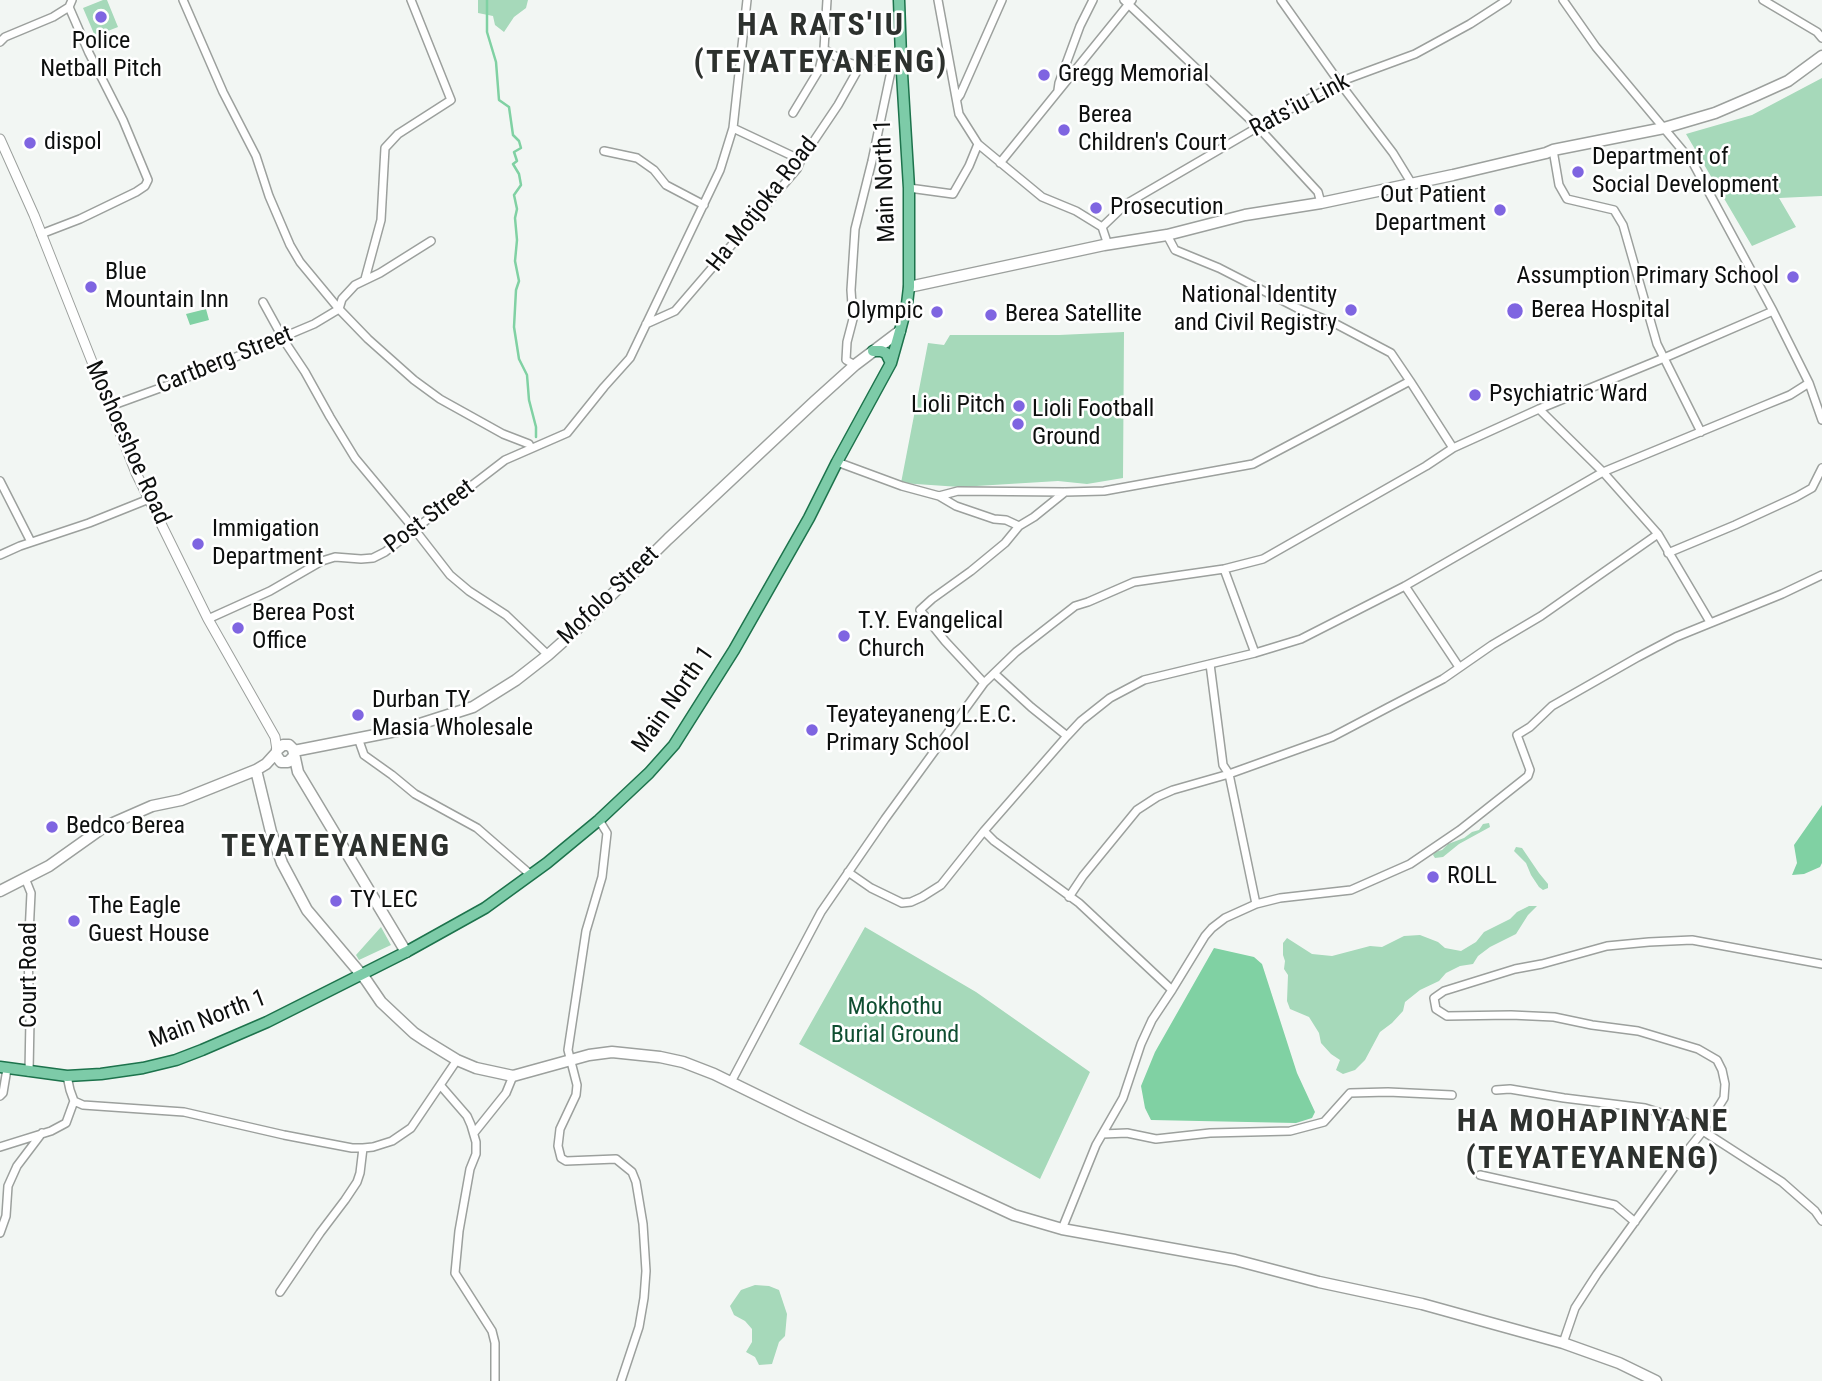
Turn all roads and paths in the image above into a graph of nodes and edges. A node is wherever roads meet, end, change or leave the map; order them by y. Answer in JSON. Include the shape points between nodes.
{"nodes":[{"id":1,"x":183,"y":0,"type":"edge"},
{"id":2,"x":411,"y":0,"type":"edge"},
{"id":3,"x":747,"y":0,"type":"edge"},
{"id":4,"x":827,"y":0,"type":"edge"},
{"id":5,"x":899,"y":0,"type":"edge"},
{"id":6,"x":937,"y":0,"type":"edge"},
{"id":7,"x":1002,"y":0,"type":"edge"},
{"id":8,"x":1093,"y":0,"type":"edge"},
{"id":9,"x":1281,"y":0,"type":"edge"},
{"id":10,"x":1507,"y":0,"type":"edge"},
{"id":11,"x":1563,"y":0,"type":"edge"},
{"id":12,"x":1763,"y":0,"type":"edge"},
{"id":13,"x":1128,"y":1,"type":"edge"},
{"id":14,"x":71,"y":4,"type":"edge"},
{"id":15,"x":1822,"y":38,"type":"edge"},
{"id":16,"x":0,"y":41,"type":"edge"},
{"id":17,"x":824,"y":49,"type":"junction"},
{"id":18,"x":1822,"y":56,"type":"edge"},
{"id":19,"x":898,"y":57,"type":"junction"},
{"id":20,"x":860,"y":65,"type":"junction"},
{"id":21,"x":1339,"y":82,"type":"junction"},
{"id":22,"x":1058,"y":90,"type":"junction"},
{"id":23,"x":957,"y":99,"type":"junction"},
{"id":24,"x":793,"y":113,"type":"dead end"},
{"id":25,"x":1258,"y":127,"type":"junction"},
{"id":26,"x":733,"y":128,"type":"junction"},
{"id":27,"x":1664,"y":128,"type":"junction"},
{"id":28,"x":0,"y":139,"type":"edge"},
{"id":29,"x":978,"y":144,"type":"junction"},
{"id":30,"x":1553,"y":150,"type":"junction"},
{"id":31,"x":604,"y":151,"type":"dead end"},
{"id":32,"x":801,"y":160,"type":"junction"},
{"id":33,"x":1000,"y":163,"type":"junction"},
{"id":34,"x":1412,"y":184,"type":"junction"},
{"id":35,"x":909,"y":188,"type":"junction"},
{"id":36,"x":1321,"y":203,"type":"junction"},
{"id":37,"x":704,"y":205,"type":"junction"},
{"id":38,"x":1102,"y":227,"type":"junction"},
{"id":39,"x":41,"y":234,"type":"junction"},
{"id":40,"x":1167,"y":235,"type":"junction"},
{"id":41,"x":431,"y":241,"type":"dead end"},
{"id":42,"x":1108,"y":245,"type":"junction"},
{"id":43,"x":365,"y":279,"type":"junction"},
{"id":44,"x":909,"y":287,"type":"junction"},
{"id":45,"x":263,"y":302,"type":"dead end"},
{"id":46,"x":339,"y":309,"type":"junction"},
{"id":47,"x":1773,"y":311,"type":"junction"},
{"id":48,"x":646,"y":325,"type":"junction"},
{"id":49,"x":900,"y":331,"type":"junction"},
{"id":50,"x":282,"y":337,"type":"junction"},
{"id":51,"x":873,"y":351,"type":"junction"},
{"id":52,"x":1664,"y":358,"type":"junction"},
{"id":53,"x":891,"y":363,"type":"junction"},
{"id":54,"x":855,"y":365,"type":"junction"},
{"id":55,"x":1410,"y":381,"type":"junction"},
{"id":56,"x":1810,"y":383,"type":"junction"},
{"id":57,"x":108,"y":407,"type":"junction"},
{"id":58,"x":1539,"y":410,"type":"junction"},
{"id":59,"x":1822,"y":420,"type":"edge"},
{"id":60,"x":1701,"y":432,"type":"junction"},
{"id":61,"x":546,"y":443,"type":"joint"},
{"id":62,"x":531,"y":448,"type":"junction"},
{"id":63,"x":1452,"y":448,"type":"junction"},
{"id":64,"x":837,"y":462,"type":"junction"},
{"id":65,"x":1822,"y":468,"type":"edge"},
{"id":66,"x":1603,"y":472,"type":"junction"},
{"id":67,"x":0,"y":481,"type":"edge"},
{"id":68,"x":1065,"y":492,"type":"junction"},
{"id":69,"x":939,"y":496,"type":"junction"},
{"id":70,"x":149,"y":499,"type":"junction"},
{"id":71,"x":1019,"y":526,"type":"junction"},
{"id":72,"x":415,"y":530,"type":"junction"},
{"id":73,"x":1658,"y":534,"type":"junction"},
{"id":74,"x":31,"y":542,"type":"junction"},
{"id":75,"x":1668,"y":553,"type":"junction"},
{"id":76,"x":0,"y":555,"type":"edge"},
{"id":77,"x":1224,"y":569,"type":"junction"},
{"id":78,"x":1822,"y":575,"type":"edge"},
{"id":79,"x":1405,"y":586,"type":"junction"},
{"id":80,"x":208,"y":619,"type":"junction"},
{"id":81,"x":1710,"y":622,"type":"junction"},
{"id":82,"x":1255,"y":653,"type":"junction"},
{"id":83,"x":548,"y":655,"type":"junction"},
{"id":84,"x":1210,"y":664,"type":"junction"},
{"id":85,"x":1459,"y":667,"type":"junction"},
{"id":86,"x":995,"y":674,"type":"junction"},
{"id":87,"x":985,"y":683,"type":"junction"},
{"id":88,"x":1067,"y":736,"type":"junction"},
{"id":89,"x":358,"y":738,"type":"junction"},
{"id":90,"x":285,"y":754,"type":"junction"},
{"id":91,"x":261,"y":767,"type":"junction"},
{"id":92,"x":1229,"y":774,"type":"junction"},
{"id":93,"x":600,"y":820,"type":"junction"},
{"id":94,"x":984,"y":831,"type":"junction"},
{"id":95,"x":848,"y":872,"type":"junction"},
{"id":96,"x":531,"y":875,"type":"junction"},
{"id":97,"x":25,"y":878,"type":"junction"},
{"id":98,"x":0,"y":891,"type":"edge"},
{"id":99,"x":1069,"y":897,"type":"junction"},
{"id":100,"x":1256,"y":904,"type":"junction"},
{"id":101,"x":406,"y":952,"type":"junction"},
{"id":102,"x":1822,"y":964,"type":"edge"},
{"id":103,"x":360,"y":975,"type":"junction"},
{"id":104,"x":1172,"y":990,"type":"junction"},
{"id":105,"x":571,"y":1059,"type":"junction"},
{"id":106,"x":457,"y":1060,"type":"junction"},
{"id":107,"x":4,"y":1068,"type":"edge"},
{"id":108,"x":29,"y":1072,"type":"junction"},
{"id":109,"x":67,"y":1076,"type":"junction"},
{"id":110,"x":513,"y":1076,"type":"junction"},
{"id":111,"x":731,"y":1082,"type":"junction"},
{"id":112,"x":441,"y":1086,"type":"junction"},
{"id":113,"x":1496,"y":1090,"type":"dead end"},
{"id":114,"x":1452,"y":1095,"type":"dead end"},
{"id":115,"x":0,"y":1096,"type":"edge"},
{"id":116,"x":75,"y":1101,"type":"junction"},
{"id":117,"x":1703,"y":1131,"type":"junction"},
{"id":118,"x":42,"y":1133,"type":"junction"},
{"id":119,"x":474,"y":1133,"type":"junction"},
{"id":120,"x":1103,"y":1134,"type":"junction"},
{"id":121,"x":0,"y":1147,"type":"edge"},
{"id":122,"x":363,"y":1148,"type":"junction"},
{"id":123,"x":1480,"y":1175,"type":"dead end"},
{"id":124,"x":1822,"y":1221,"type":"edge"},
{"id":125,"x":1635,"y":1222,"type":"junction"},
{"id":126,"x":1062,"y":1229,"type":"junction"},
{"id":127,"x":0,"y":1233,"type":"edge"},
{"id":128,"x":280,"y":1292,"type":"dead end"},
{"id":129,"x":1563,"y":1343,"type":"junction"},
{"id":130,"x":495,"y":1381,"type":"edge"},
{"id":131,"x":621,"y":1381,"type":"edge"},
{"id":132,"x":1656,"y":1381,"type":"edge"}],
"edges":[{"from":1,"to":46,"type":"street","via":[[256,156],[290,245]]},
{"from":2,"to":43,"type":"street","via":[[451,100],[398,134],[385,148],[381,220]]},
{"from":3,"to":26,"type":"street","name":"Ha Motjoka Road"},
{"from":4,"to":17,"type":"street"},
{"from":5,"to":19,"type":"main road","name":"Main North 1"},
{"from":6,"to":23,"type":"street"},
{"from":7,"to":23,"type":"street"},
{"from":8,"to":22,"type":"street"},
{"from":9,"to":21,"type":"street"},
{"from":10,"to":21,"type":"street","name":"Rats'iu Link","via":[[1415,54]]},
{"from":11,"to":27,"type":"street"},
{"from":12,"to":15,"type":"street"},
{"from":13,"to":22,"type":"street"},
{"from":13,"to":25,"type":"street"},
{"from":14,"to":16,"type":"street"},
{"from":14,"to":39,"type":"street","via":[[148,180],[136,192]]},
{"from":17,"to":20,"type":"street"},
{"from":17,"to":24,"type":"street","via":[[819,70]]},
{"from":18,"to":27,"type":"main road","via":[[1765,92]]},
{"from":19,"to":20,"type":"street"},
{"from":19,"to":35,"type":"main road","name":"Main North 1"},
{"from":19,"to":54,"type":"street","via":[[855,229],[853,319],[846,360]]},
{"from":20,"to":32,"type":"street","name":"Ha Motjoka Road"},
{"from":21,"to":25,"type":"street","name":"Rats'iu Link"},
{"from":21,"to":34,"type":"street"},
{"from":22,"to":33,"type":"street"},
{"from":23,"to":29,"type":"street","via":[[959,114]]},
{"from":25,"to":36,"type":"street","via":[[1318,192]]},
{"from":25,"to":38,"type":"street","name":"Rats'iu Link","via":[[1126,204]]},
{"from":26,"to":32,"type":"street"},
{"from":26,"to":37,"type":"street","name":"Ha Motjoka Road"},
{"from":27,"to":30,"type":"main road"},
{"from":27,"to":47,"type":"street","via":[[1693,163]]},
{"from":28,"to":39,"type":"street","name":"Moshoeshoe Road"},
{"from":29,"to":33,"type":"street"},
{"from":29,"to":35,"type":"street","via":[[953,194]]},
{"from":30,"to":34,"type":"main road"},
{"from":30,"to":52,"type":"street","via":[[1559,186],[1567,199],[1614,210],[1623,225]]},
{"from":31,"to":37,"type":"street","via":[[637,158],[666,185]]},
{"from":32,"to":48,"type":"street","name":"Ha Motjoka Road","via":[[675,311]]},
{"from":33,"to":38,"type":"street","via":[[1042,197]]},
{"from":34,"to":36,"type":"main road"},
{"from":35,"to":44,"type":"main road","name":"Main North 1"},
{"from":36,"to":40,"type":"main road","via":[[1245,215]]},
{"from":37,"to":48,"type":"street","name":"Ha Motjoka Road"},
{"from":38,"to":42,"type":"street"},
{"from":39,"to":57,"type":"street","name":"Moshoeshoe Road"},
{"from":40,"to":42,"type":"main road"},
{"from":40,"to":55,"type":"street","via":[[1175,250],[1391,354]]},
{"from":41,"to":43,"type":"street"},
{"from":42,"to":44,"type":"main road"},
{"from":43,"to":46,"type":"street","via":[[346,293]]},
{"from":44,"to":49,"type":"main road","name":"Main North 1"},
{"from":45,"to":50,"type":"street"},
{"from":46,"to":50,"type":"street","name":"Cartberg Street"},
{"from":46,"to":62,"type":"street","via":[[440,399]]},
{"from":47,"to":52,"type":"street"},
{"from":47,"to":56,"type":"street"},
{"from":48,"to":61,"type":"street","name":"Ha Motjoka Road","via":[[630,359],[567,433]]},
{"from":49,"to":51,"type":"main road","name":"Mofolo Street"},
{"from":49,"to":53,"type":"main road","name":"Main North 1"},
{"from":50,"to":57,"type":"street","name":"Cartberg Street"},
{"from":50,"to":72,"type":"street","via":[[355,458]]},
{"from":51,"to":53,"type":"main road","via":[[886,353]]},
{"from":51,"to":54,"type":"main road","name":"Mofolo Street"},
{"from":52,"to":58,"type":"street"},
{"from":52,"to":60,"type":"street"},
{"from":53,"to":64,"type":"main road","name":"Main North 1"},
{"from":54,"to":83,"type":"main road","name":"Mofolo Street"},
{"from":55,"to":63,"type":"street"},
{"from":55,"to":68,"type":"street","via":[[1253,464],[1104,491]]},
{"from":56,"to":59,"type":"street"},
{"from":56,"to":60,"type":"street"},
{"from":57,"to":70,"type":"street","name":"Moshoeshoe Road"},
{"from":58,"to":63,"type":"street"},
{"from":58,"to":66,"type":"street"},
{"from":60,"to":66,"type":"street"},
{"from":61,"to":62,"type":"street","name":"Post Street"},
{"from":62,"to":72,"type":"street","name":"Post Street","via":[[505,460]]},
{"from":63,"to":77,"type":"street","via":[[1263,559]]},
{"from":64,"to":69,"type":"street"},
{"from":64,"to":93,"type":"main road","name":"Main North 1","via":[[734,650],[674,745]]},
{"from":65,"to":75,"type":"street","via":[[1812,488],[1796,497]]},
{"from":66,"to":73,"type":"street"},
{"from":66,"to":79,"type":"street"},
{"from":67,"to":74,"type":"street"},
{"from":68,"to":69,"type":"street","via":[[958,491]]},
{"from":68,"to":71,"type":"street"},
{"from":69,"to":71,"type":"street"},
{"from":70,"to":74,"type":"street"},
{"from":70,"to":80,"type":"street","name":"Moshoeshoe Road"},
{"from":71,"to":87,"type":"street","via":[[1005,543],[920,610]]},
{"from":72,"to":80,"type":"street","name":"Post Street","via":[[373,558],[322,561]]},
{"from":72,"to":83,"type":"street","via":[[450,575],[506,615]]},
{"from":73,"to":75,"type":"street"},
{"from":73,"to":85,"type":"street"},
{"from":74,"to":76,"type":"street"},
{"from":75,"to":81,"type":"street"},
{"from":77,"to":82,"type":"street"},
{"from":77,"to":86,"type":"street","via":[[1134,582],[1075,606]]},
{"from":78,"to":81,"type":"street"},
{"from":79,"to":82,"type":"street","via":[[1301,639]]},
{"from":79,"to":85,"type":"street"},
{"from":80,"to":90,"type":"street","name":"Moshoeshoe Road"},
{"from":81,"to":100,"type":"street","via":[[1552,706],[1517,735],[1528,776],[1410,864],[1351,890]]},
{"from":82,"to":84,"type":"street"},
{"from":83,"to":89,"type":"main road","name":"Mofolo Street","via":[[473,707]]},
{"from":84,"to":88,"type":"street","via":[[1144,680],[1110,698]]},
{"from":84,"to":92,"type":"street","via":[[1223,765]]},
{"from":85,"to":92,"type":"street","via":[[1332,737]]},
{"from":86,"to":87,"type":"street"},
{"from":86,"to":88,"type":"street"},
{"from":87,"to":95,"type":"street"},
{"from":88,"to":94,"type":"street"},
{"from":89,"to":90,"type":"main road","name":"Mofolo Street"},
{"from":89,"to":96,"type":"street","via":[[364,755],[415,794],[477,828]]},
{"from":90,"to":91,"type":"main road","name":"Mofolo Street"},
{"from":90,"to":101,"type":"main road","name":"Moshoeshoe Road"},
{"from":91,"to":97,"type":"main road","name":"Mofolo Street","via":[[181,800],[131,814]]},
{"from":91,"to":103,"type":"main road","via":[[271,832],[282,863],[307,910]]},
{"from":92,"to":99,"type":"street","via":[[1173,790],[1137,810]]},
{"from":92,"to":100,"type":"street"},
{"from":93,"to":96,"type":"main road","name":"Main North 1"},
{"from":93,"to":105,"type":"street","via":[[607,833],[602,877],[586,931],[568,1050]]},
{"from":94,"to":95,"type":"street","via":[[941,885],[911,902],[871,888]]},
{"from":94,"to":99,"type":"street"},
{"from":95,"to":111,"type":"street","via":[[821,912]]},
{"from":96,"to":101,"type":"main road","name":"Main North 1","via":[[485,908]]},
{"from":97,"to":98,"type":"main road","name":"Mofolo Street"},
{"from":97,"to":108,"type":"street","name":"Court Road","via":[[31,893]]},
{"from":99,"to":104,"type":"street"},
{"from":100,"to":104,"type":"street","via":[[1212,928]]},
{"from":101,"to":103,"type":"main road","name":"Main North 1"},
{"from":102,"to":117,"type":"street","via":[[1692,940],[1649,942],[1607,946],[1515,969],[1434,998],[1436,1009],[1447,1016],[1553,1017],[1638,1031],[1698,1049],[1717,1060],[1726,1084],[1724,1098]]},
{"from":103,"to":106,"type":"main road","via":[[414,1032]]},
{"from":103,"to":109,"type":"main road","name":"Main North 1","via":[[176,1060]]},
{"from":104,"to":120,"type":"street","via":[[1152,1020],[1124,1098]]},
{"from":105,"to":110,"type":"main road"},
{"from":105,"to":111,"type":"main road","via":[[612,1052],[660,1057]]},
{"from":105,"to":131,"type":"street","via":[[576,1095],[560,1129],[561,1157],[566,1161],[616,1159],[632,1172],[640,1200],[644,1298]]},
{"from":106,"to":110,"type":"main road"},
{"from":106,"to":112,"type":"street"},
{"from":107,"to":108,"type":"main road","name":"Main North 1"},
{"from":107,"to":115,"type":"street"},
{"from":108,"to":109,"type":"main road","name":"Main North 1"},
{"from":109,"to":116,"type":"street"},
{"from":110,"to":119,"type":"street","via":[[506,1093]]},
{"from":111,"to":126,"type":"main road","via":[[1014,1215]]},
{"from":112,"to":119,"type":"street","via":[[467,1116]]},
{"from":112,"to":122,"type":"street","via":[[411,1128],[392,1141]]},
{"from":113,"to":117,"type":"street","via":[[1645,1108]]},
{"from":114,"to":120,"type":"street","via":[[1350,1093],[1324,1122],[1290,1132],[1156,1139]]},
{"from":116,"to":118,"type":"street","via":[[66,1123]]},
{"from":116,"to":122,"type":"street","via":[[184,1112],[295,1138]]},
{"from":117,"to":124,"type":"street","via":[[1782,1182]]},
{"from":117,"to":125,"type":"street"},
{"from":118,"to":121,"type":"street"},
{"from":118,"to":127,"type":"street","via":[[8,1186]]},
{"from":119,"to":130,"type":"street","via":[[476,1154],[459,1231],[456,1273],[492,1331]]},
{"from":120,"to":126,"type":"street"},
{"from":122,"to":128,"type":"street","via":[[357,1182]]},
{"from":123,"to":125,"type":"street","via":[[1615,1205]]},
{"from":125,"to":129,"type":"street","via":[[1575,1308]]},
{"from":126,"to":129,"type":"main road","via":[[1235,1260]]},
{"from":129,"to":132,"type":"main road"}]}
